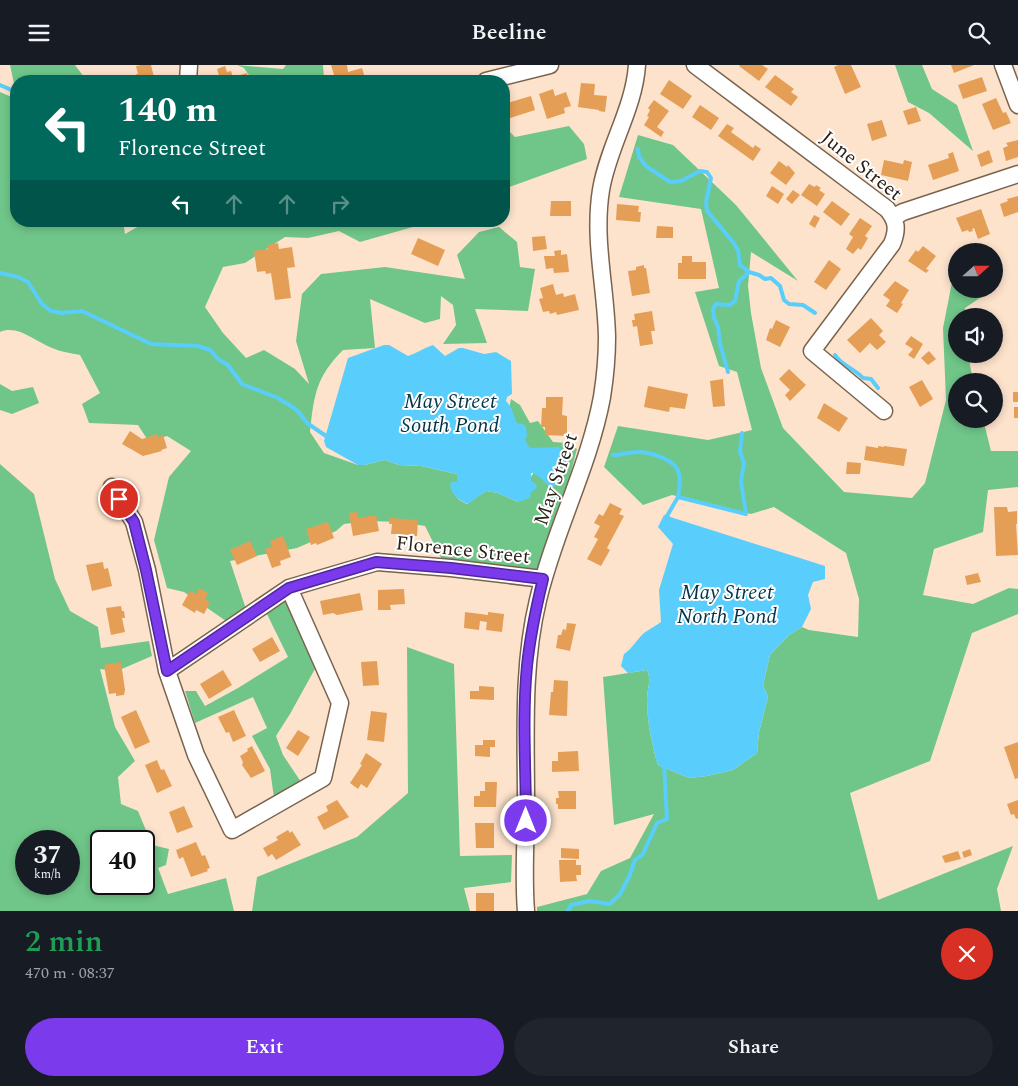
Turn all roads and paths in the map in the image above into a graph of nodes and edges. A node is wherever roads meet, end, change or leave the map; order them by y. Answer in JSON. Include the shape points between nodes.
{"nodes":[{"id":1,"x":550,"y":65,"type":"edge"},
{"id":2,"x":637,"y":65,"type":"edge"},
{"id":3,"x":695,"y":65,"type":"edge"},
{"id":4,"x":1003,"y":65,"type":"edge"},
{"id":5,"x":510,"y":75,"type":"edge"},
{"id":6,"x":1018,"y":105,"type":"edge"},
{"id":7,"x":1018,"y":174,"type":"edge"},
{"id":8,"x":894,"y":217,"type":"junction"},
{"id":9,"x":884,"y":411,"type":"dead end"},
{"id":10,"x":112,"y":487,"type":"dead end"},
{"id":11,"x":543,"y":579,"type":"junction"},
{"id":12,"x":289,"y":588,"type":"junction"},
{"id":13,"x":167,"y":671,"type":"junction"},
{"id":14,"x":526,"y":911,"type":"edge"}],
"edges":[{"from":1,"to":5,"type":"street"},
{"from":2,"to":11,"type":"street","name":"May Street","via":[[632,95],[609,160],[598,209],[607,336],[602,396],[588,450]]},
{"from":3,"to":8,"type":"street","name":"June Street"},
{"from":4,"to":6,"type":"street"},
{"from":7,"to":8,"type":"street"},
{"from":8,"to":9,"type":"street","name":"June Street","via":[[897,226],[892,244],[812,351]]},
{"from":10,"to":13,"type":"street","via":[[134,522]]},
{"from":11,"to":12,"type":"street","name":"Florence Street","via":[[376,562]]},
{"from":11,"to":14,"type":"street","name":"May Street","via":[[527,667],[524,734]]},
{"from":12,"to":13,"type":"street","name":"Florence Street"},
{"from":12,"to":13,"type":"street","via":[[340,703],[323,778],[232,830],[196,755]]}]}
